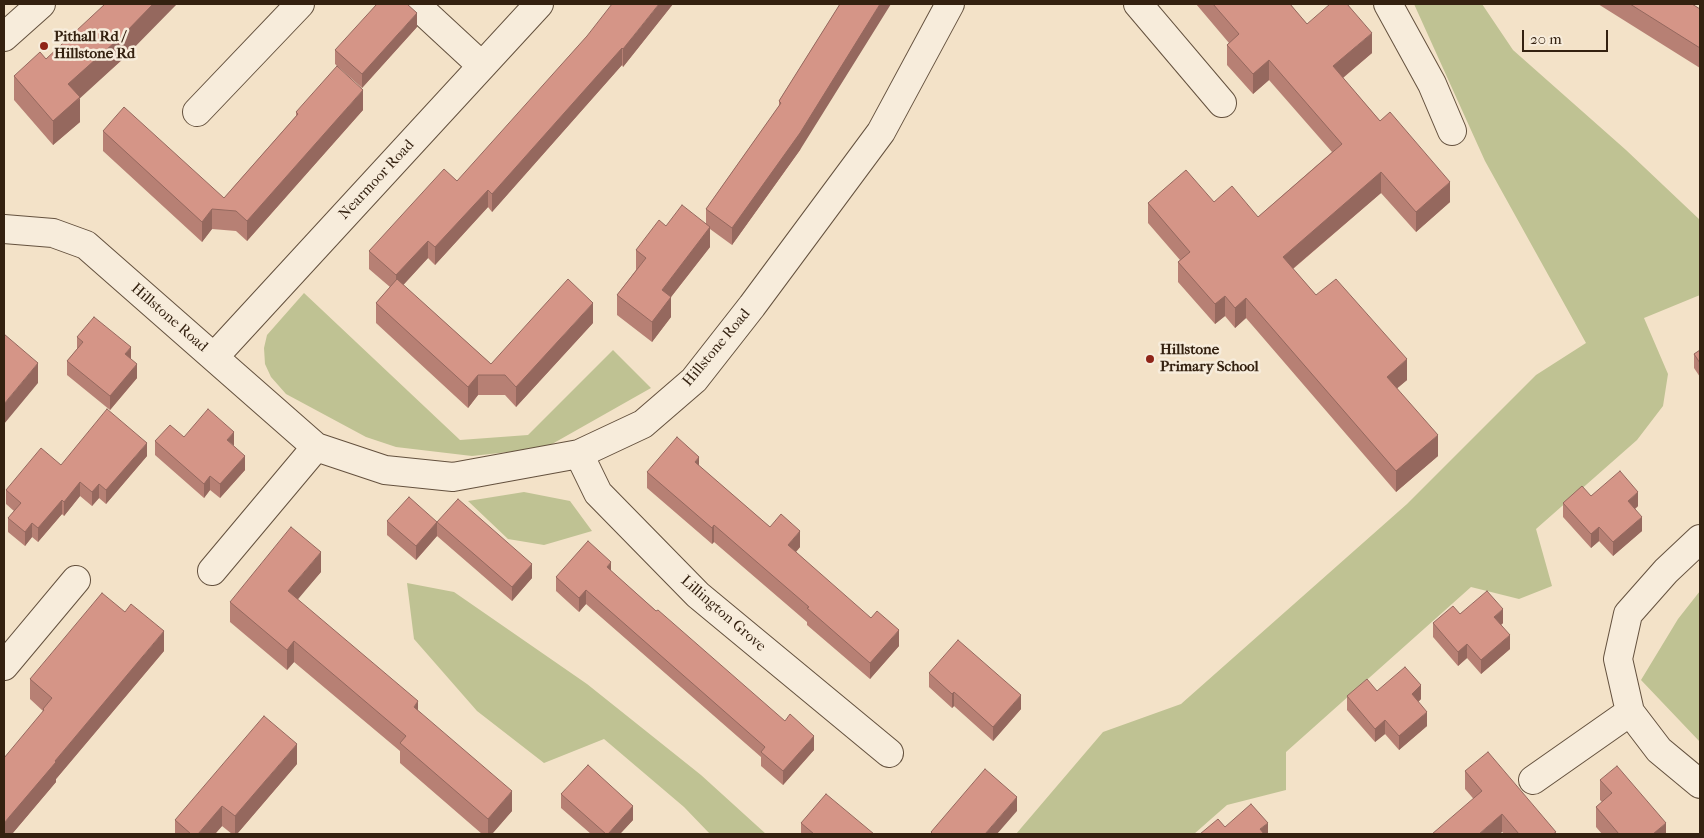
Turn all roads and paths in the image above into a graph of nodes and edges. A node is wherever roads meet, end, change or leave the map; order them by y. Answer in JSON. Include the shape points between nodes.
{"nodes":[{"id":1,"x":41,"y":4,"type":"edge"},
{"id":2,"x":300,"y":4,"type":"edge"},
{"id":3,"x":415,"y":4,"type":"edge"},
{"id":4,"x":539,"y":4,"type":"edge"},
{"id":5,"x":950,"y":4,"type":"edge"},
{"id":6,"x":1138,"y":4,"type":"edge"},
{"id":7,"x":1388,"y":4,"type":"edge"},
{"id":8,"x":4,"y":37,"type":"edge"},
{"id":9,"x":482,"y":66,"type":"junction"},
{"id":10,"x":1222,"y":103,"type":"dead end"},
{"id":11,"x":197,"y":112,"type":"dead end"},
{"id":12,"x":1452,"y":131,"type":"dead end"},
{"id":13,"x":4,"y":229,"type":"edge"},
{"id":14,"x":214,"y":357,"type":"junction"},
{"id":15,"x":316,"y":447,"type":"junction"},
{"id":16,"x":579,"y":454,"type":"junction"},
{"id":17,"x":1700,"y":539,"type":"edge"},
{"id":18,"x":212,"y":571,"type":"dead end"},
{"id":19,"x":76,"y":580,"type":"dead end"},
{"id":20,"x":4,"y":666,"type":"edge"},
{"id":21,"x":1630,"y":712,"type":"junction"},
{"id":22,"x":889,"y":753,"type":"dead end"},
{"id":23,"x":1533,"y":780,"type":"dead end"},
{"id":24,"x":1700,"y":784,"type":"edge"}],
"edges":[{"from":1,"to":8,"type":"street"},
{"from":2,"to":11,"type":"street"},
{"from":3,"to":9,"type":"street"},
{"from":4,"to":9,"type":"street","name":"Nearmoor Road"},
{"from":5,"to":16,"type":"street","name":"Hillstone Road","via":[[881,132],[694,380],[643,424]]},
{"from":6,"to":10,"type":"street"},
{"from":7,"to":12,"type":"street","via":[[1432,84]]},
{"from":9,"to":14,"type":"street","name":"Nearmoor Road"},
{"from":13,"to":14,"type":"street","name":"Hillstone Road","via":[[53,233],[86,245]]},
{"from":14,"to":15,"type":"street","name":"Hillstone Road"},
{"from":15,"to":16,"type":"street","name":"Hillstone Road","via":[[385,470],[453,477]]},
{"from":15,"to":18,"type":"street"},
{"from":16,"to":22,"type":"street","name":"Lillington Grove","via":[[598,493],[698,595]]},
{"from":17,"to":21,"type":"street","via":[[1628,614],[1618,660]]},
{"from":19,"to":20,"type":"street"},
{"from":21,"to":23,"type":"street"},
{"from":21,"to":24,"type":"street","via":[[1659,750]]}]}
